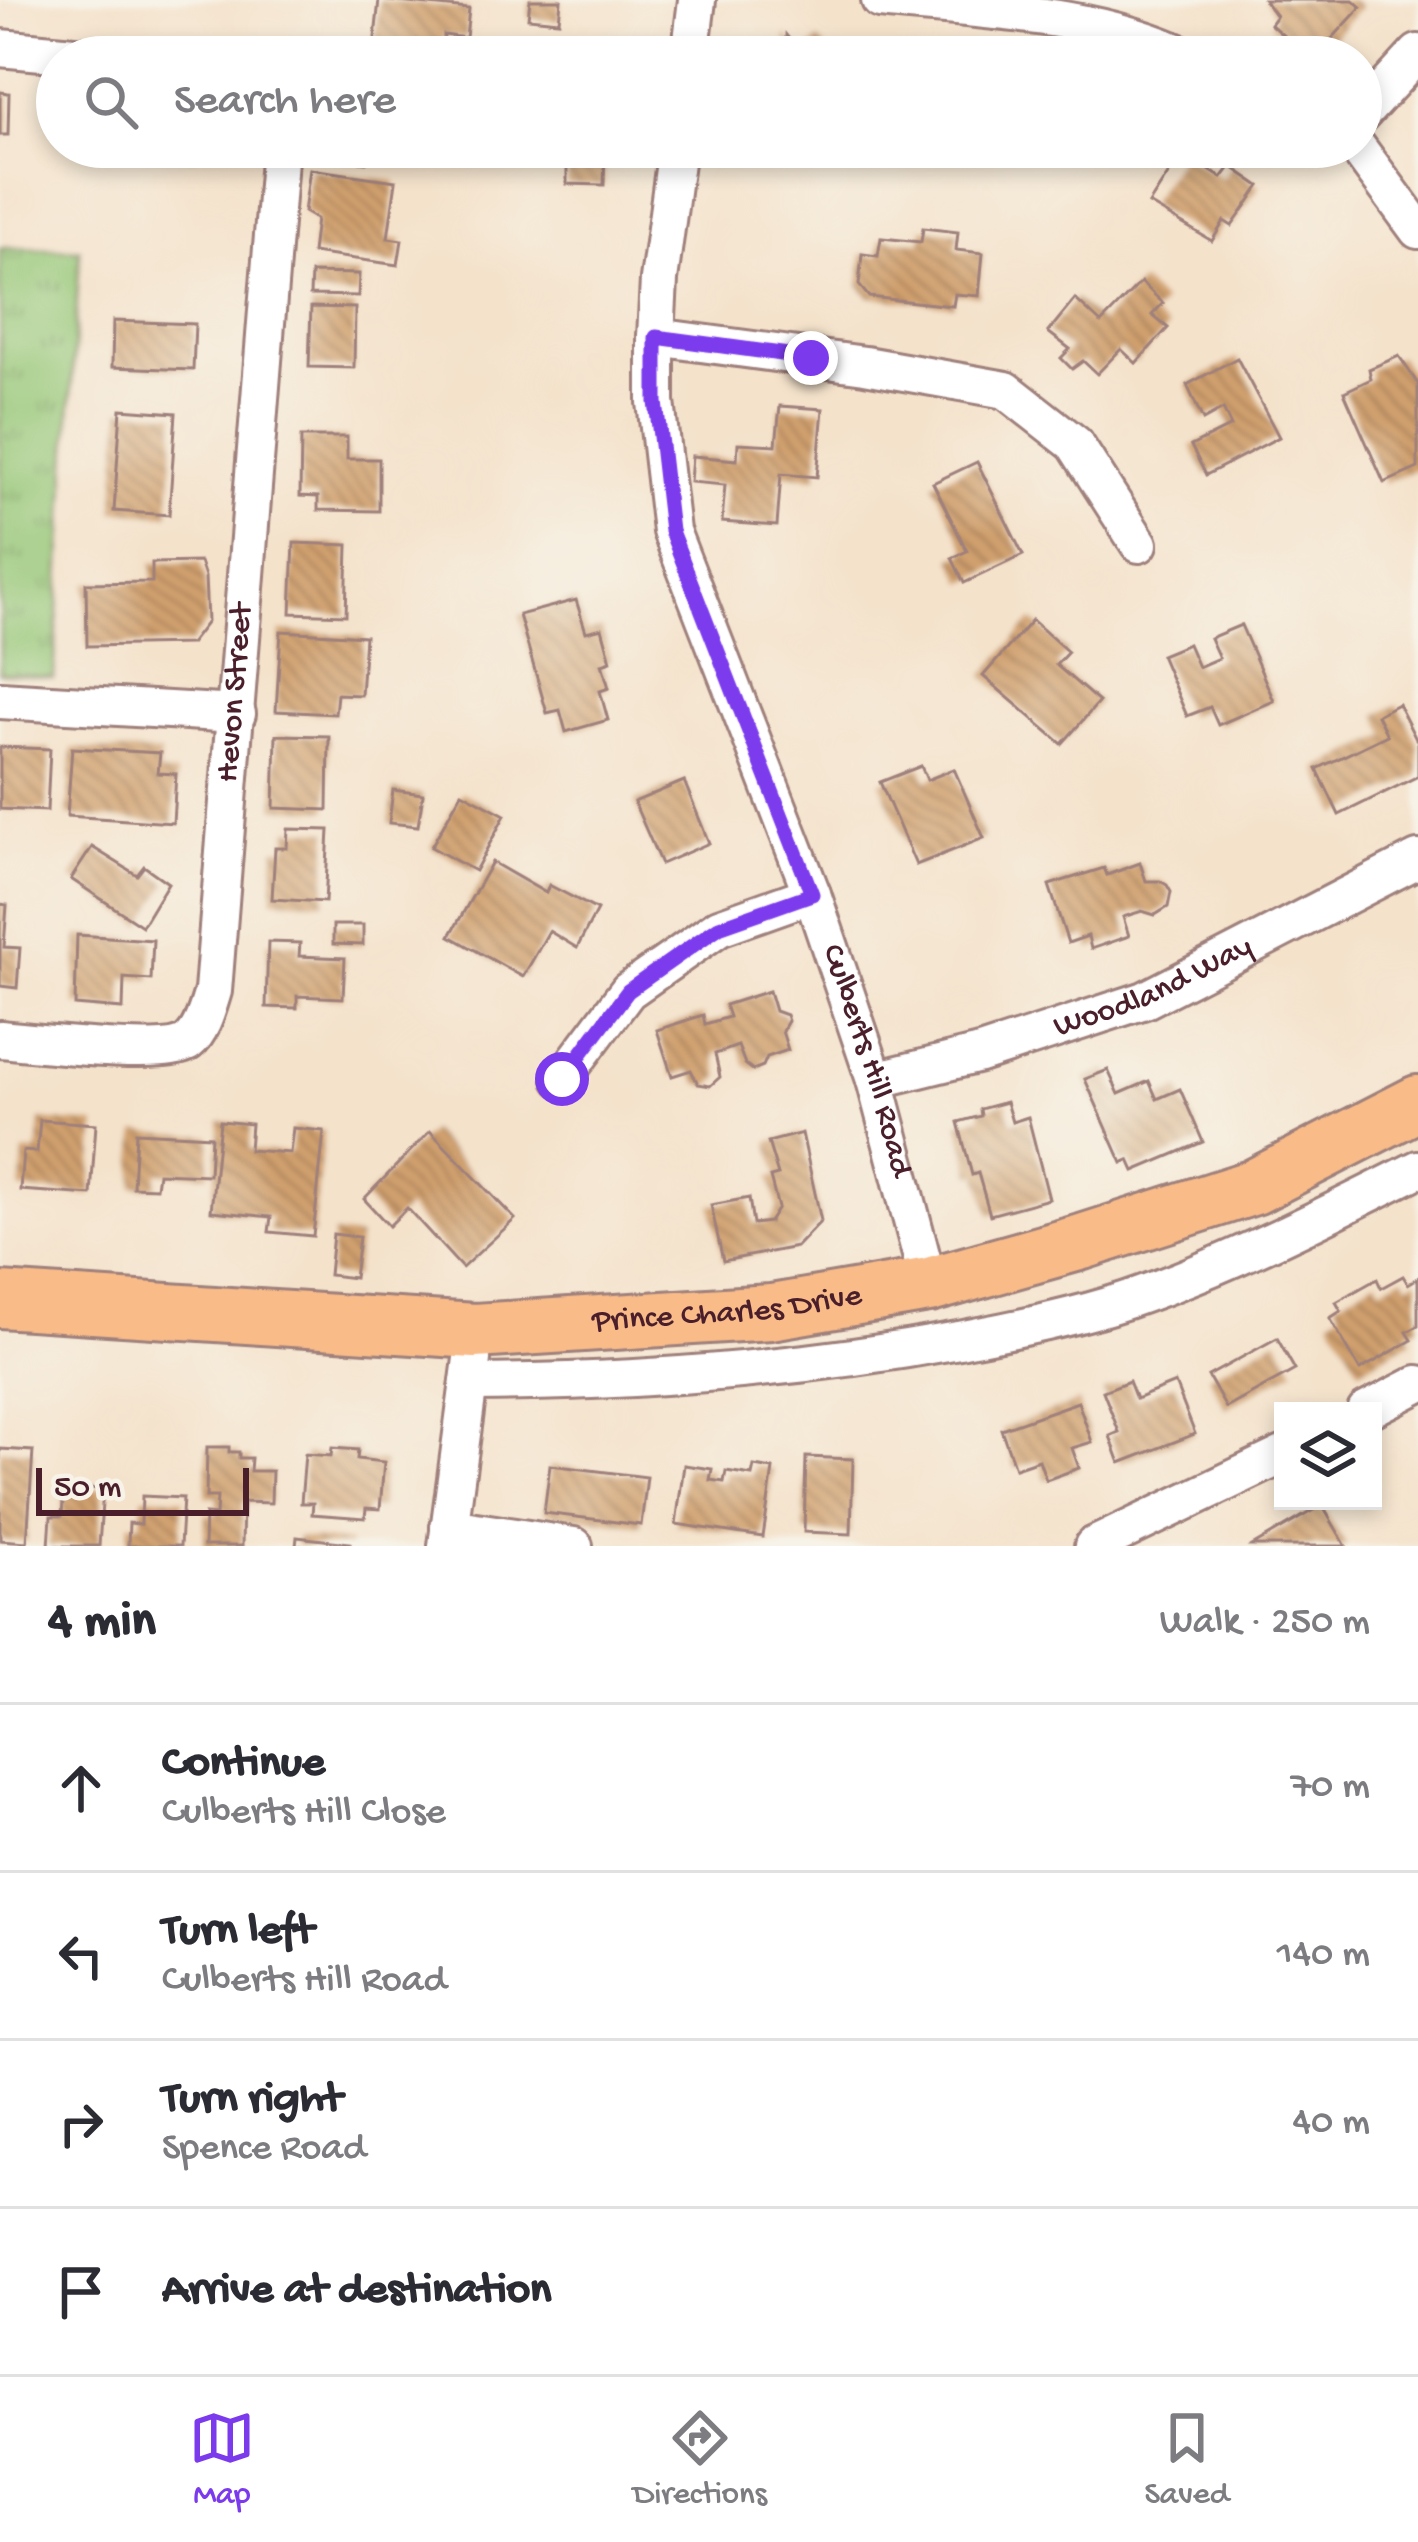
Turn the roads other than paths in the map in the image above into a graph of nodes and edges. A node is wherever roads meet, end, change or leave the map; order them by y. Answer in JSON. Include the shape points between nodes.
{"nodes":[{"id":1,"x":697,"y":0,"type":"edge"},
{"id":2,"x":880,"y":0,"type":"edge"},
{"id":3,"x":693,"y":36,"type":"edge"},
{"id":4,"x":1136,"y":36,"type":"edge"},
{"id":5,"x":0,"y":48,"type":"edge"},
{"id":6,"x":36,"y":51,"type":"edge"},
{"id":7,"x":1418,"y":53,"type":"edge"},
{"id":8,"x":1382,"y":93,"type":"edge"},
{"id":9,"x":278,"y":168,"type":"edge"},
{"id":10,"x":674,"y":168,"type":"edge"},
{"id":11,"x":1372,"y":168,"type":"edge"},
{"id":12,"x":1418,"y":230,"type":"edge"},
{"id":13,"x":656,"y":337,"type":"junction"},
{"id":14,"x":1138,"y":544,"type":"dead end"},
{"id":15,"x":0,"y":700,"type":"edge"},
{"id":16,"x":237,"y":714,"type":"junction"},
{"id":17,"x":1418,"y":859,"type":"edge"},
{"id":18,"x":812,"y":894,"type":"junction"},
{"id":19,"x":0,"y":1039,"type":"edge"},
{"id":20,"x":562,"y":1079,"type":"dead end"},
{"id":21,"x":875,"y":1080,"type":"junction"},
{"id":22,"x":1418,"y":1103,"type":"edge"},
{"id":23,"x":1418,"y":1169,"type":"edge"},
{"id":24,"x":929,"y":1285,"type":"junction"},
{"id":25,"x":0,"y":1300,"type":"edge"},
{"id":26,"x":472,"y":1357,"type":"junction"},
{"id":27,"x":1418,"y":1384,"type":"edge"},
{"id":28,"x":1382,"y":1403,"type":"edge"},
{"id":29,"x":1274,"y":1458,"type":"edge"},
{"id":30,"x":448,"y":1537,"type":"edge"},
{"id":31,"x":574,"y":1546,"type":"edge"},
{"id":32,"x":1093,"y":1546,"type":"edge"}],
"edges":[{"from":1,"to":3,"type":"street"},
{"from":2,"to":4,"type":"street","via":[[1057,18]]},
{"from":5,"to":6,"type":"street"},
{"from":7,"to":8,"type":"street"},
{"from":9,"to":16,"type":"street","name":"Hevon Street"},
{"from":10,"to":13,"type":"street","name":"Culberts Hill Road"},
{"from":11,"to":12,"type":"street"},
{"from":13,"to":14,"type":"street","via":[[1006,390],[1075,445]]},
{"from":13,"to":18,"type":"street","name":"Culberts Hill Road","via":[[671,531]]},
{"from":15,"to":16,"type":"street"},
{"from":16,"to":19,"type":"street","name":"Hevon Street","via":[[213,991],[202,1023],[188,1042],[160,1050]]},
{"from":17,"to":21,"type":"street","name":"Woodland Way","via":[[1145,1000]]},
{"from":18,"to":20,"type":"street","via":[[719,927],[628,991]]},
{"from":18,"to":21,"type":"street","name":"Culberts Hill Road"},
{"from":21,"to":24,"type":"street","name":"Culberts Hill Road"},
{"from":22,"to":24,"type":"highway","name":"Prince Charles Drive","via":[[1254,1187]]},
{"from":23,"to":26,"type":"street","via":[[1224,1264],[1001,1332],[756,1369]]},
{"from":24,"to":26,"type":"highway","name":"Prince Charles Drive"},
{"from":25,"to":26,"type":"highway","name":"Prince Charles Drive"},
{"from":26,"to":30,"type":"street"},
{"from":27,"to":28,"type":"street"},
{"from":29,"to":32,"type":"street"},
{"from":30,"to":31,"type":"street"}]}
